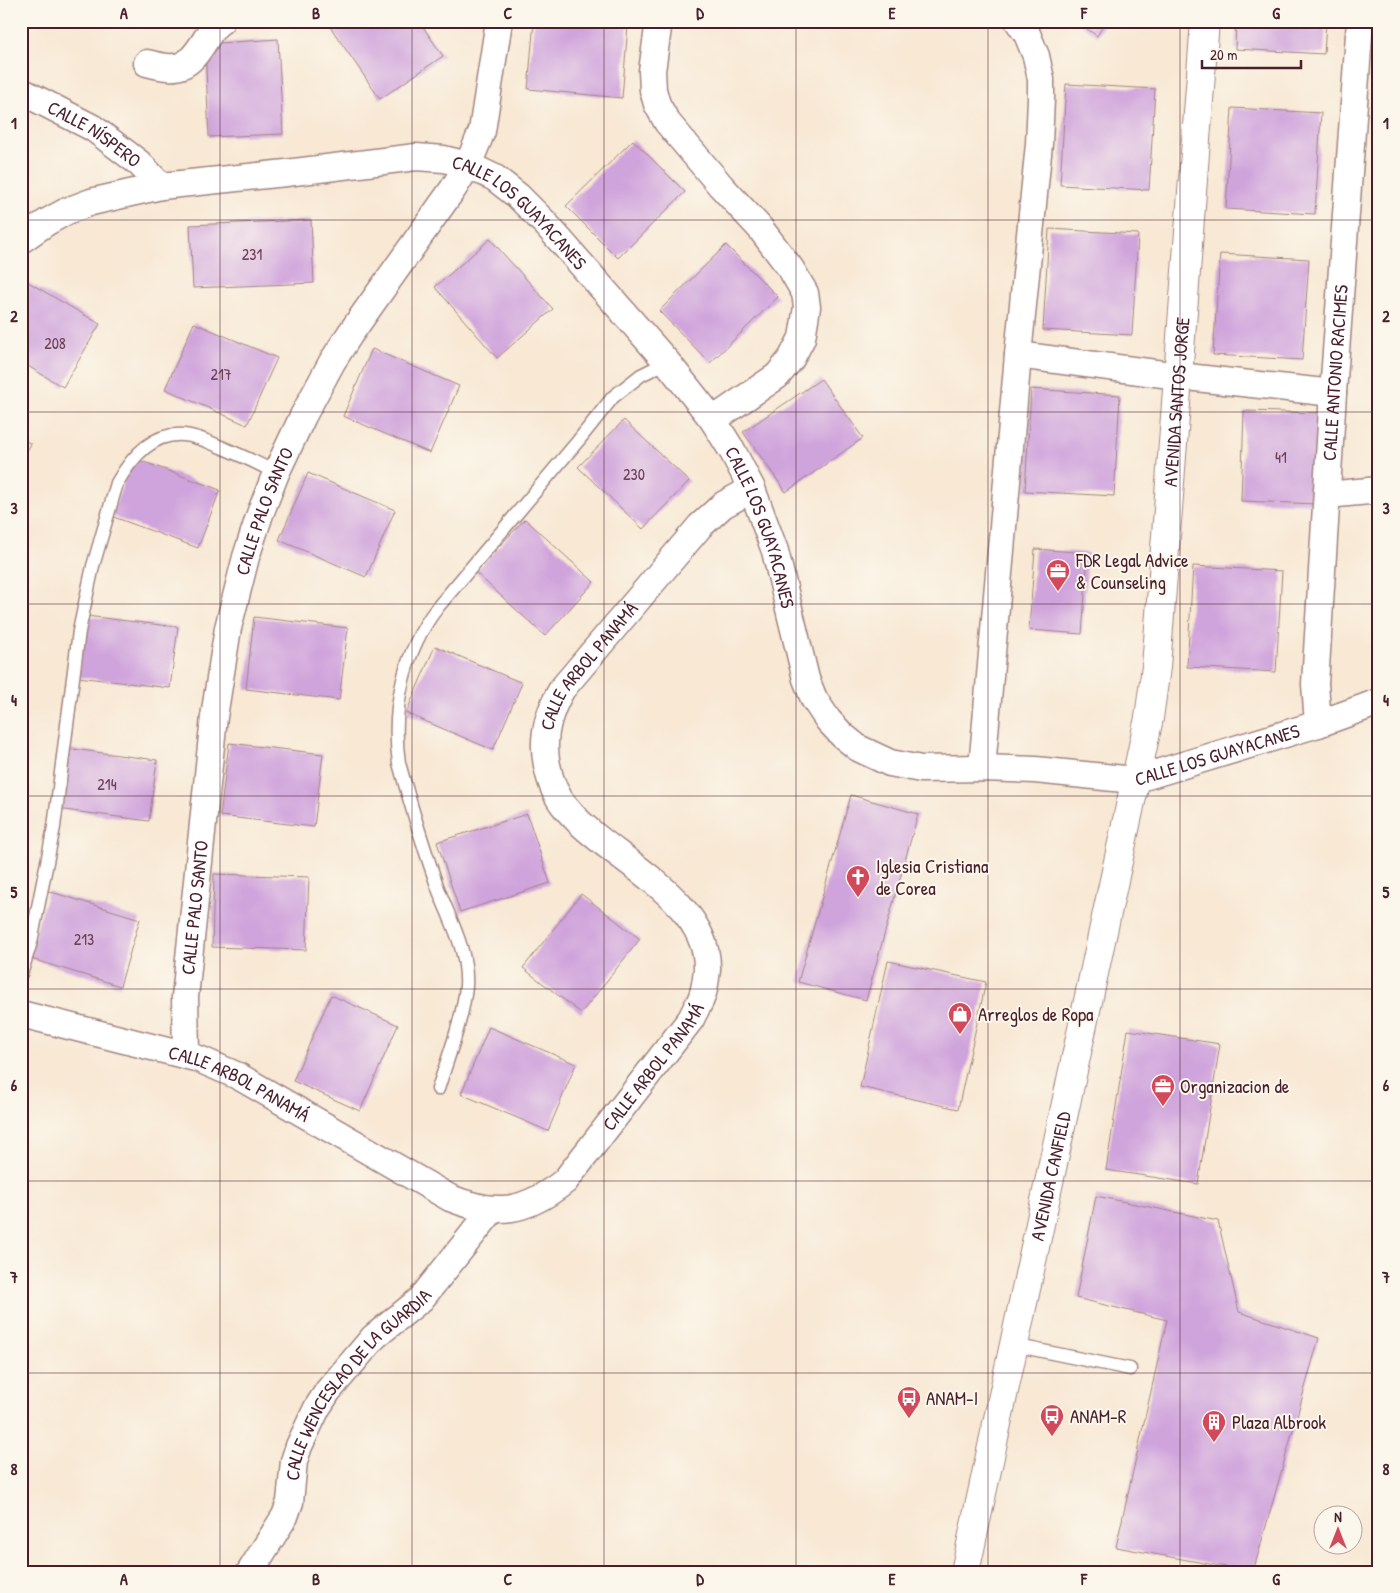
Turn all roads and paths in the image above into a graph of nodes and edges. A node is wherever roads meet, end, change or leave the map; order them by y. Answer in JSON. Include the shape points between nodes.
{"nodes":[{"id":1,"x":221,"y":21,"type":"edge"},
{"id":2,"x":499,"y":21,"type":"edge"},
{"id":3,"x":659,"y":21,"type":"edge"},
{"id":4,"x":1018,"y":21,"type":"edge"},
{"id":5,"x":1205,"y":21,"type":"edge"},
{"id":6,"x":1360,"y":21,"type":"edge"},
{"id":7,"x":147,"y":63,"type":"dead end"},
{"id":8,"x":21,"y":91,"type":"edge"},
{"id":9,"x":468,"y":165,"type":"junction"},
{"id":10,"x":161,"y":186,"type":"junction"},
{"id":11,"x":21,"y":240,"type":"edge"},
{"id":12,"x":1018,"y":355,"type":"junction"},
{"id":13,"x":667,"y":362,"type":"junction"},
{"id":14,"x":1178,"y":376,"type":"junction"},
{"id":15,"x":1333,"y":393,"type":"junction"},
{"id":16,"x":713,"y":420,"type":"junction"},
{"id":17,"x":276,"y":473,"type":"junction"},
{"id":18,"x":752,"y":488,"type":"junction"},
{"id":19,"x":1379,"y":490,"type":"edge"},
{"id":20,"x":1327,"y":494,"type":"junction"},
{"id":21,"x":1379,"y":702,"type":"edge"},
{"id":22,"x":1318,"y":724,"type":"junction"},
{"id":23,"x":982,"y":768,"type":"junction"},
{"id":24,"x":1134,"y":780,"type":"junction"},
{"id":25,"x":21,"y":974,"type":"edge"},
{"id":26,"x":21,"y":1014,"type":"edge"},
{"id":27,"x":186,"y":1055,"type":"junction"},
{"id":28,"x":438,"y":1089,"type":"dead end"},
{"id":29,"x":492,"y":1210,"type":"junction"},
{"id":30,"x":1013,"y":1346,"type":"junction"},
{"id":31,"x":1130,"y":1369,"type":"dead end"},
{"id":32,"x":250,"y":1572,"type":"edge"},
{"id":33,"x":965,"y":1572,"type":"edge"}],
"edges":[{"from":1,"to":7,"type":"street","via":[[214,26],[195,57],[185,64],[166,68]]},
{"from":2,"to":9,"type":"street","name":"CALLE PALO SANTO","via":[[482,131]]},
{"from":3,"to":16,"type":"street","via":[[652,71],[657,104],[667,122],[760,228],[791,269],[805,293],[807,307],[802,338],[777,376]]},
{"from":4,"to":12,"type":"street","via":[[1036,56],[1042,99]]},
{"from":5,"to":14,"type":"main road","name":"AVENIDA SANTOS JORGE"},
{"from":6,"to":15,"type":"street","name":"CALLE ANTONIO RACIMES"},
{"from":8,"to":10,"type":"street","name":"CALLE NÍSPERO","via":[[93,128],[139,163]]},
{"from":9,"to":10,"type":"street","name":"CALLE LOS GUAYACANES","via":[[416,157]]},
{"from":9,"to":13,"type":"street","name":"CALLE LOS GUAYACANES","via":[[495,178],[518,196]]},
{"from":9,"to":17,"type":"street","name":"CALLE PALO SANTO","via":[[332,362]]},
{"from":10,"to":11,"type":"street","via":[[91,202],[47,222]]},
{"from":12,"to":14,"type":"street"},
{"from":12,"to":23,"type":"street"},
{"from":13,"to":16,"type":"street","name":"CALLE LOS GUAYACANES"},
{"from":13,"to":28,"type":"lane","via":[[641,375],[613,397],[437,608],[416,643],[403,680],[396,722],[399,763],[439,890],[460,940],[466,969],[461,1013]]},
{"from":14,"to":15,"type":"street"},
{"from":14,"to":24,"type":"main road","name":"AVENIDA SANTOS JORGE","via":[[1156,667],[1149,718]]},
{"from":15,"to":20,"type":"street","name":"CALLE ANTONIO RACIMES"},
{"from":16,"to":18,"type":"street","name":"CALLE LOS GUAYACANES"},
{"from":17,"to":25,"type":"lane","via":[[194,436],[169,435],[137,454],[117,483],[93,566],[79,631],[54,827],[31,942]]},
{"from":17,"to":27,"type":"street","name":"CALLE PALO SANTO","via":[[246,557],[221,661],[185,997]]},
{"from":18,"to":23,"type":"street","name":"CALLE LOS GUAYACANES","via":[[775,551],[806,678],[814,699],[828,720],[858,748],[890,764],[921,770]]},
{"from":18,"to":29,"type":"street","name":"CALLE ARBOL PANAMÁ","via":[[723,505],[700,526],[575,673],[555,701],[545,736],[549,776],[567,809],[678,903],[694,923],[707,960],[702,998],[691,1019],[565,1180],[532,1203]]},
{"from":19,"to":20,"type":"street"},
{"from":20,"to":22,"type":"street","name":"CALLE ANTONIO RACIMES","via":[[1315,684]]},
{"from":21,"to":22,"type":"street","name":"CALLE LOS GUAYACANES"},
{"from":22,"to":24,"type":"street","name":"CALLE LOS GUAYACANES"},
{"from":23,"to":24,"type":"street","name":"CALLE LOS GUAYACANES"},
{"from":24,"to":30,"type":"main road","name":"AVENIDA CANFIELD"},
{"from":26,"to":27,"type":"street","name":"CALLE ARBOL PANAMÁ"},
{"from":27,"to":29,"type":"street","name":"CALLE ARBOL PANAMÁ","via":[[238,1076],[450,1198]]},
{"from":29,"to":32,"type":"street","name":"CALLE WENCESLAO DE LA GUARDIA","via":[[421,1299],[374,1337],[328,1391],[299,1446],[285,1516]]},
{"from":30,"to":31,"type":"lane"},
{"from":30,"to":33,"type":"main road","name":"AVENIDA CANFIELD"}]}
